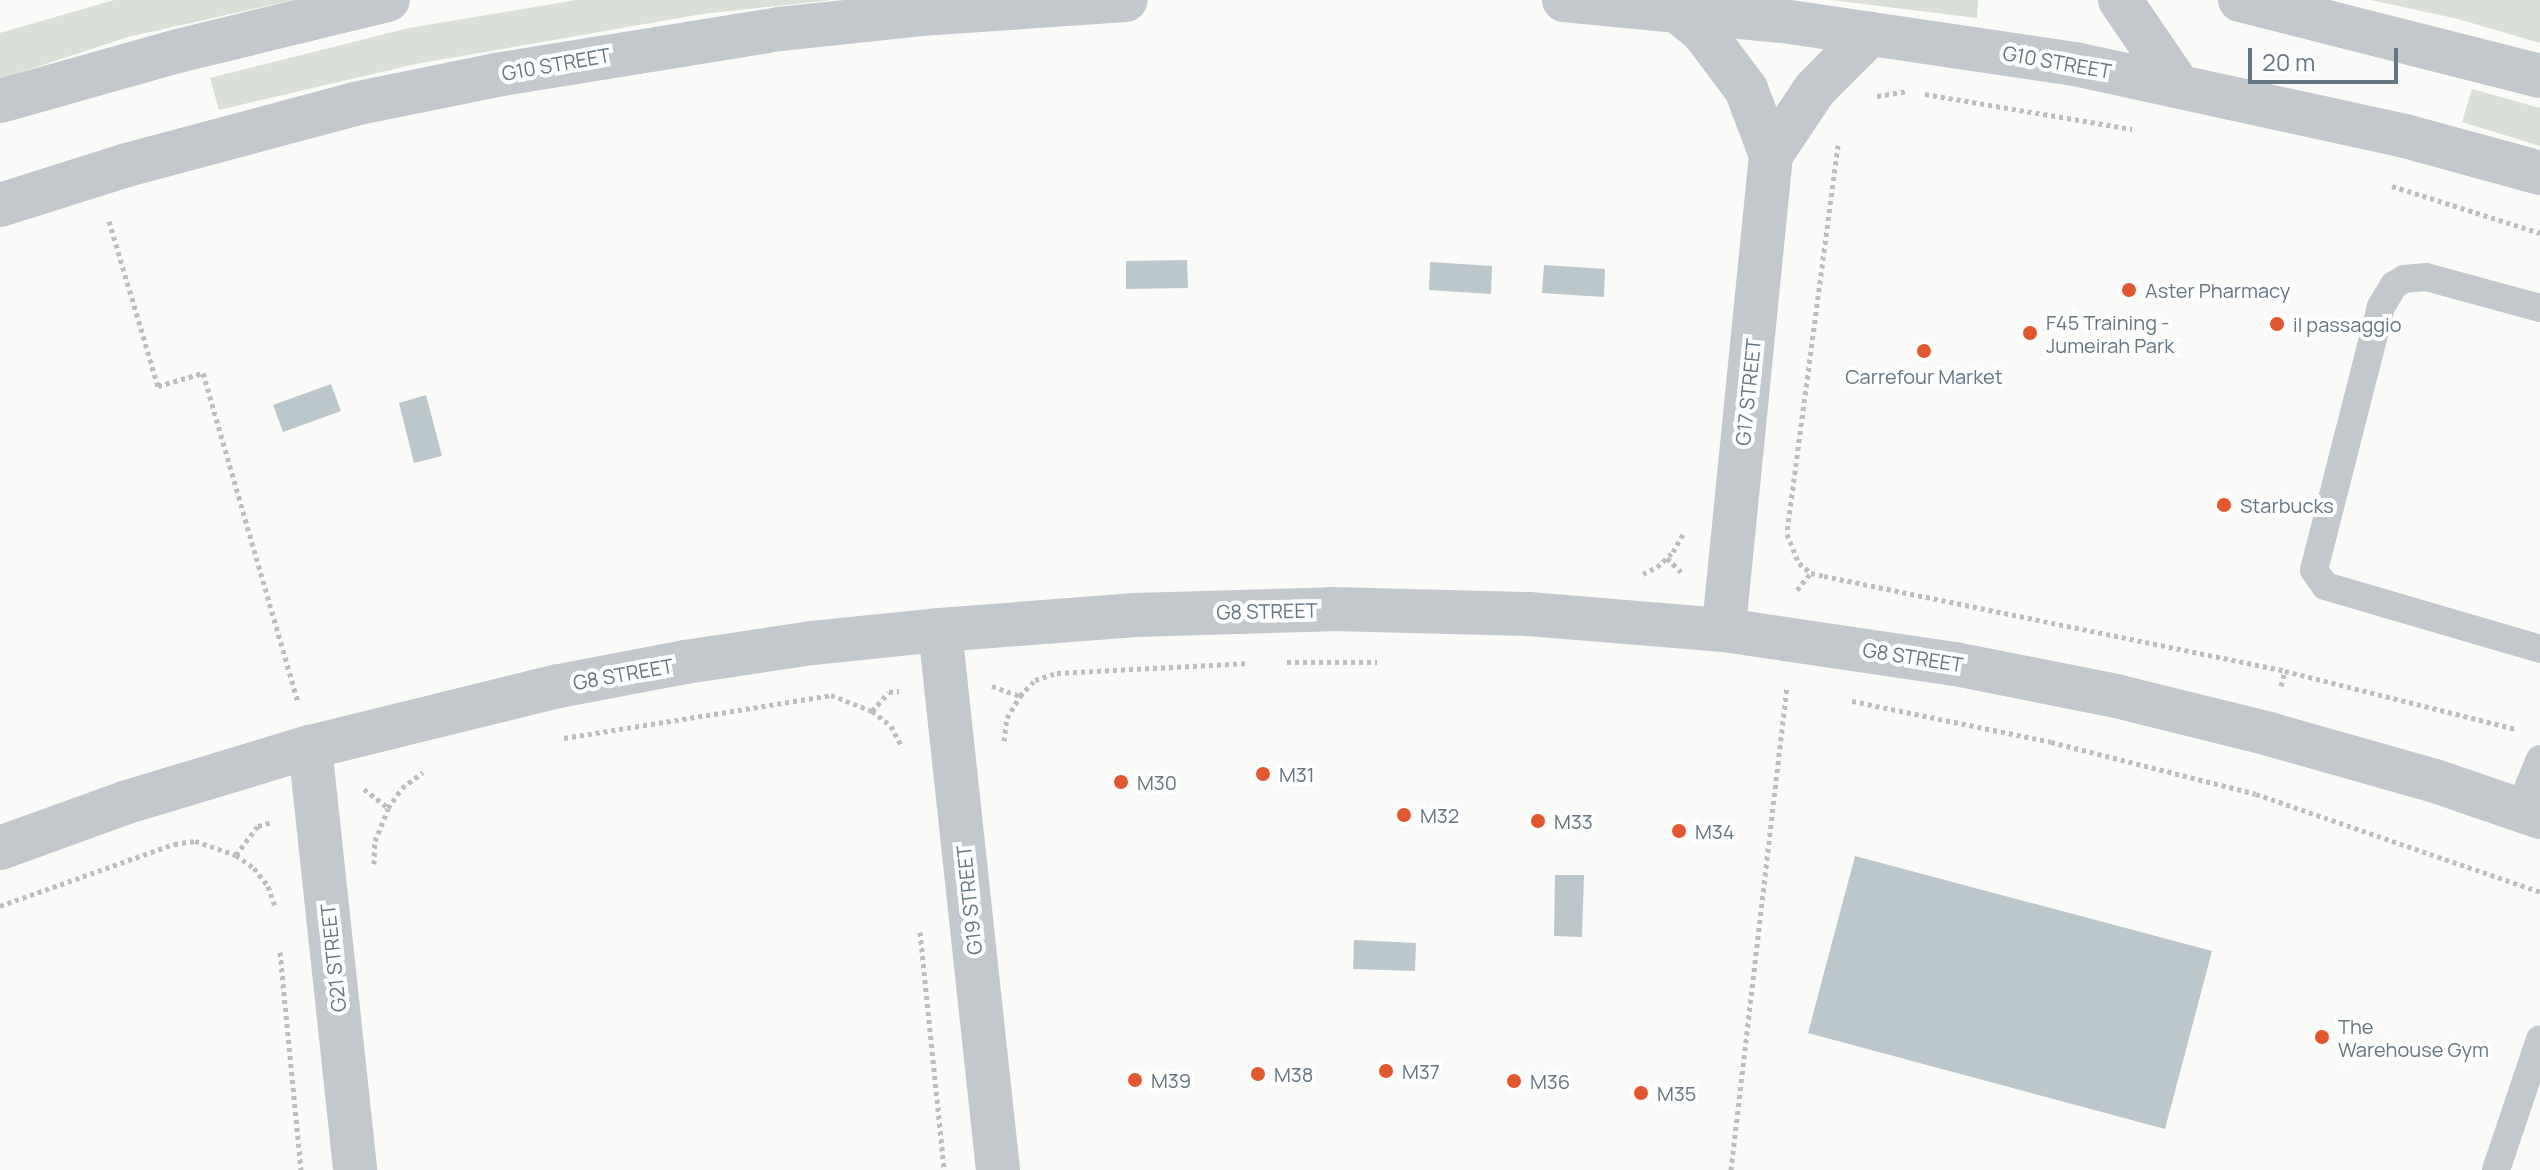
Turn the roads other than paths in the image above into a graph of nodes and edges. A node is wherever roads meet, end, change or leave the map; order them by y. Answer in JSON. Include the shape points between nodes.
{"nodes":[{"id":1,"x":388,"y":0,"type":"edge"},
{"id":2,"x":1126,"y":0,"type":"edge"},
{"id":3,"x":1564,"y":0,"type":"edge"},
{"id":4,"x":2120,"y":0,"type":"edge"},
{"id":5,"x":2240,"y":0,"type":"edge"},
{"id":6,"x":1675,"y":9,"type":"junction"},
{"id":7,"x":1870,"y":34,"type":"junction"},
{"id":8,"x":2540,"y":76,"type":"edge"},
{"id":9,"x":2178,"y":85,"type":"junction"},
{"id":10,"x":0,"y":101,"type":"edge"},
{"id":11,"x":1771,"y":155,"type":"junction"},
{"id":12,"x":2540,"y":173,"type":"edge"},
{"id":13,"x":0,"y":205,"type":"edge"},
{"id":14,"x":2540,"y":308,"type":"edge"},
{"id":15,"x":940,"y":630,"type":"junction"},
{"id":16,"x":1724,"y":630,"type":"junction"},
{"id":17,"x":2540,"y":649,"type":"edge"},
{"id":18,"x":310,"y":747,"type":"junction"},
{"id":19,"x":2540,"y":759,"type":"edge"},
{"id":20,"x":2529,"y":813,"type":"edge"},
{"id":21,"x":0,"y":848,"type":"edge"},
{"id":22,"x":2540,"y":1039,"type":"edge"},
{"id":23,"x":355,"y":1170,"type":"edge"},
{"id":24,"x":998,"y":1170,"type":"edge"},
{"id":25,"x":2496,"y":1170,"type":"edge"}],
"edges":[{"from":1,"to":10,"type":"street"},
{"from":2,"to":13,"type":"street","name":"G10 STREET","via":[[779,29],[496,75],[354,104]]},
{"from":3,"to":6,"type":"street","name":"G10 STREET"},
{"from":4,"to":9,"type":"street"},
{"from":5,"to":8,"type":"street"},
{"from":6,"to":7,"type":"street","name":"G10 STREET"},
{"from":6,"to":11,"type":"street","name":"G17 STREET","via":[[1703,32],[1746,89]]},
{"from":7,"to":9,"type":"street","name":"G10 STREET"},
{"from":7,"to":11,"type":"street","name":"G17 STREET","via":[[1815,89]]},
{"from":9,"to":12,"type":"street","name":"G10 STREET","via":[[2405,136]]},
{"from":11,"to":16,"type":"street","name":"G17 STREET"},
{"from":14,"to":17,"type":"lane","via":[[2426,277],[2394,285],[2381,307],[2314,570],[2325,586]]},
{"from":15,"to":16,"type":"street","name":"G8 STREET","via":[[1135,615],[1332,609],[1529,614]]},
{"from":15,"to":18,"type":"street","name":"G8 STREET","via":[[798,645],[587,680]]},
{"from":15,"to":24,"type":"street","name":"G19 STREET"},
{"from":16,"to":20,"type":"street","name":"G8 STREET","via":[[1955,664],[2116,696],[2435,781]]},
{"from":18,"to":21,"type":"street","name":"G8 STREET","via":[[163,790]]},
{"from":18,"to":23,"type":"street","name":"G21 STREET"},
{"from":19,"to":20,"type":"lane"},
{"from":22,"to":25,"type":"lane"}]}
